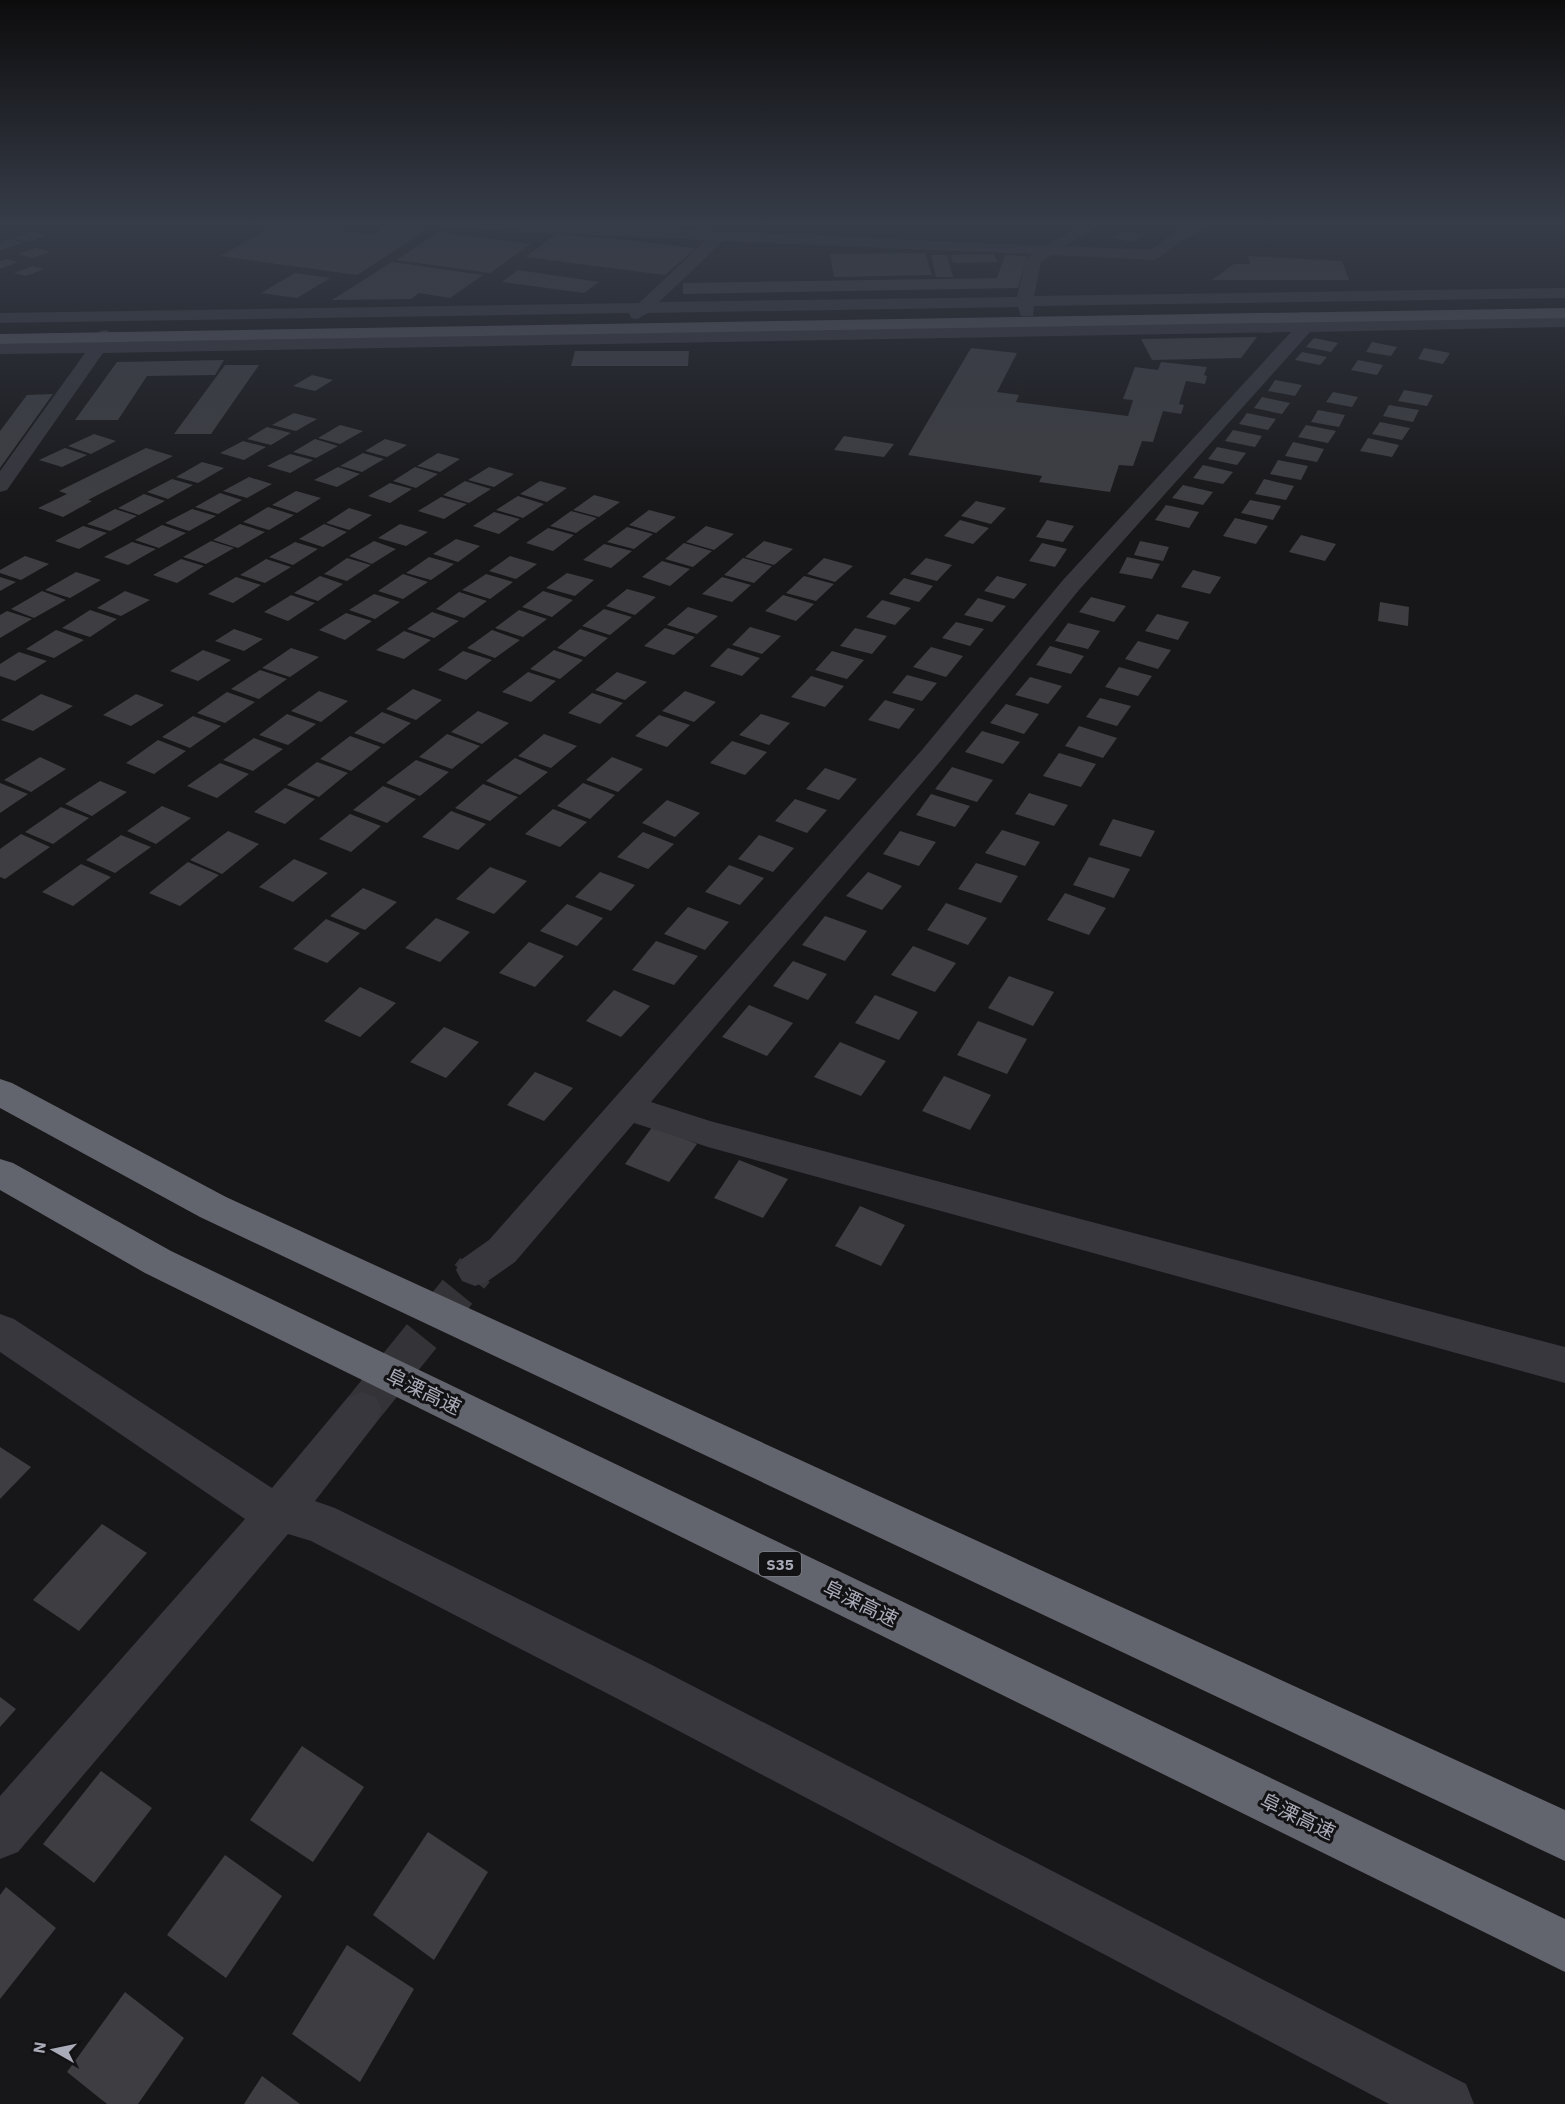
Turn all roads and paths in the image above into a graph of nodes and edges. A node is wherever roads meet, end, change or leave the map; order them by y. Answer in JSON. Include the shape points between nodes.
{"nodes":[{"id":1,"x":543,"y":321,"type":"edge"},
{"id":2,"x":1050,"y":321,"type":"edge"},
{"id":3,"x":1297,"y":321,"type":"edge"},
{"id":4,"x":1522,"y":321,"type":"edge"},
{"id":5,"x":1565,"y":322,"type":"edge"},
{"id":6,"x":0,"y":329,"type":"edge"},
{"id":7,"x":104,"y":337,"type":"junction"},
{"id":8,"x":0,"y":339,"type":"edge"},
{"id":9,"x":0,"y":349,"type":"edge"},
{"id":10,"x":0,"y":486,"type":"edge"},
{"id":11,"x":0,"y":1092,"type":"edge"},
{"id":12,"x":627,"y":1107,"type":"junction"},
{"id":13,"x":0,"y":1173,"type":"edge"},
{"id":14,"x":475,"y":1270,"type":"tunnel mouth"},
{"id":15,"x":0,"y":1331,"type":"edge"},
{"id":16,"x":1565,"y":1365,"type":"edge"},
{"id":17,"x":362,"y":1410,"type":"tunnel mouth"},
{"id":18,"x":279,"y":1511,"type":"junction"},
{"id":19,"x":0,"y":1834,"type":"edge"},
{"id":20,"x":1565,"y":1836,"type":"edge"},
{"id":21,"x":1565,"y":1946,"type":"edge"},
{"id":22,"x":1446,"y":2104,"type":"edge"}],
"edges":[{"from":1,"to":7,"type":"main road"},
{"from":2,"to":7,"type":"street"},
{"from":3,"to":12,"type":"street","via":[[1071,585],[930,757]]},
{"from":4,"to":5,"type":"street"},
{"from":6,"to":7,"type":"main road"},
{"from":7,"to":8,"type":"main road"},
{"from":7,"to":9,"type":"street"},
{"from":7,"to":10,"type":"street"},
{"from":11,"to":20,"type":"highway","via":[[213,1207]]},
{"from":12,"to":14,"type":"street","via":[[502,1251]]},
{"from":12,"to":16,"type":"street","via":[[708,1134]]},
{"from":13,"to":21,"type":"highway","name":"阜溧高速","number":"S35","via":[[158,1262]]},
{"from":15,"to":18,"type":"street","via":[[258,1504]]},
{"from":17,"to":18,"type":"street"},
{"from":18,"to":19,"type":"street"},
{"from":18,"to":22,"type":"street","via":[[320,1523],[635,1682]]}]}
